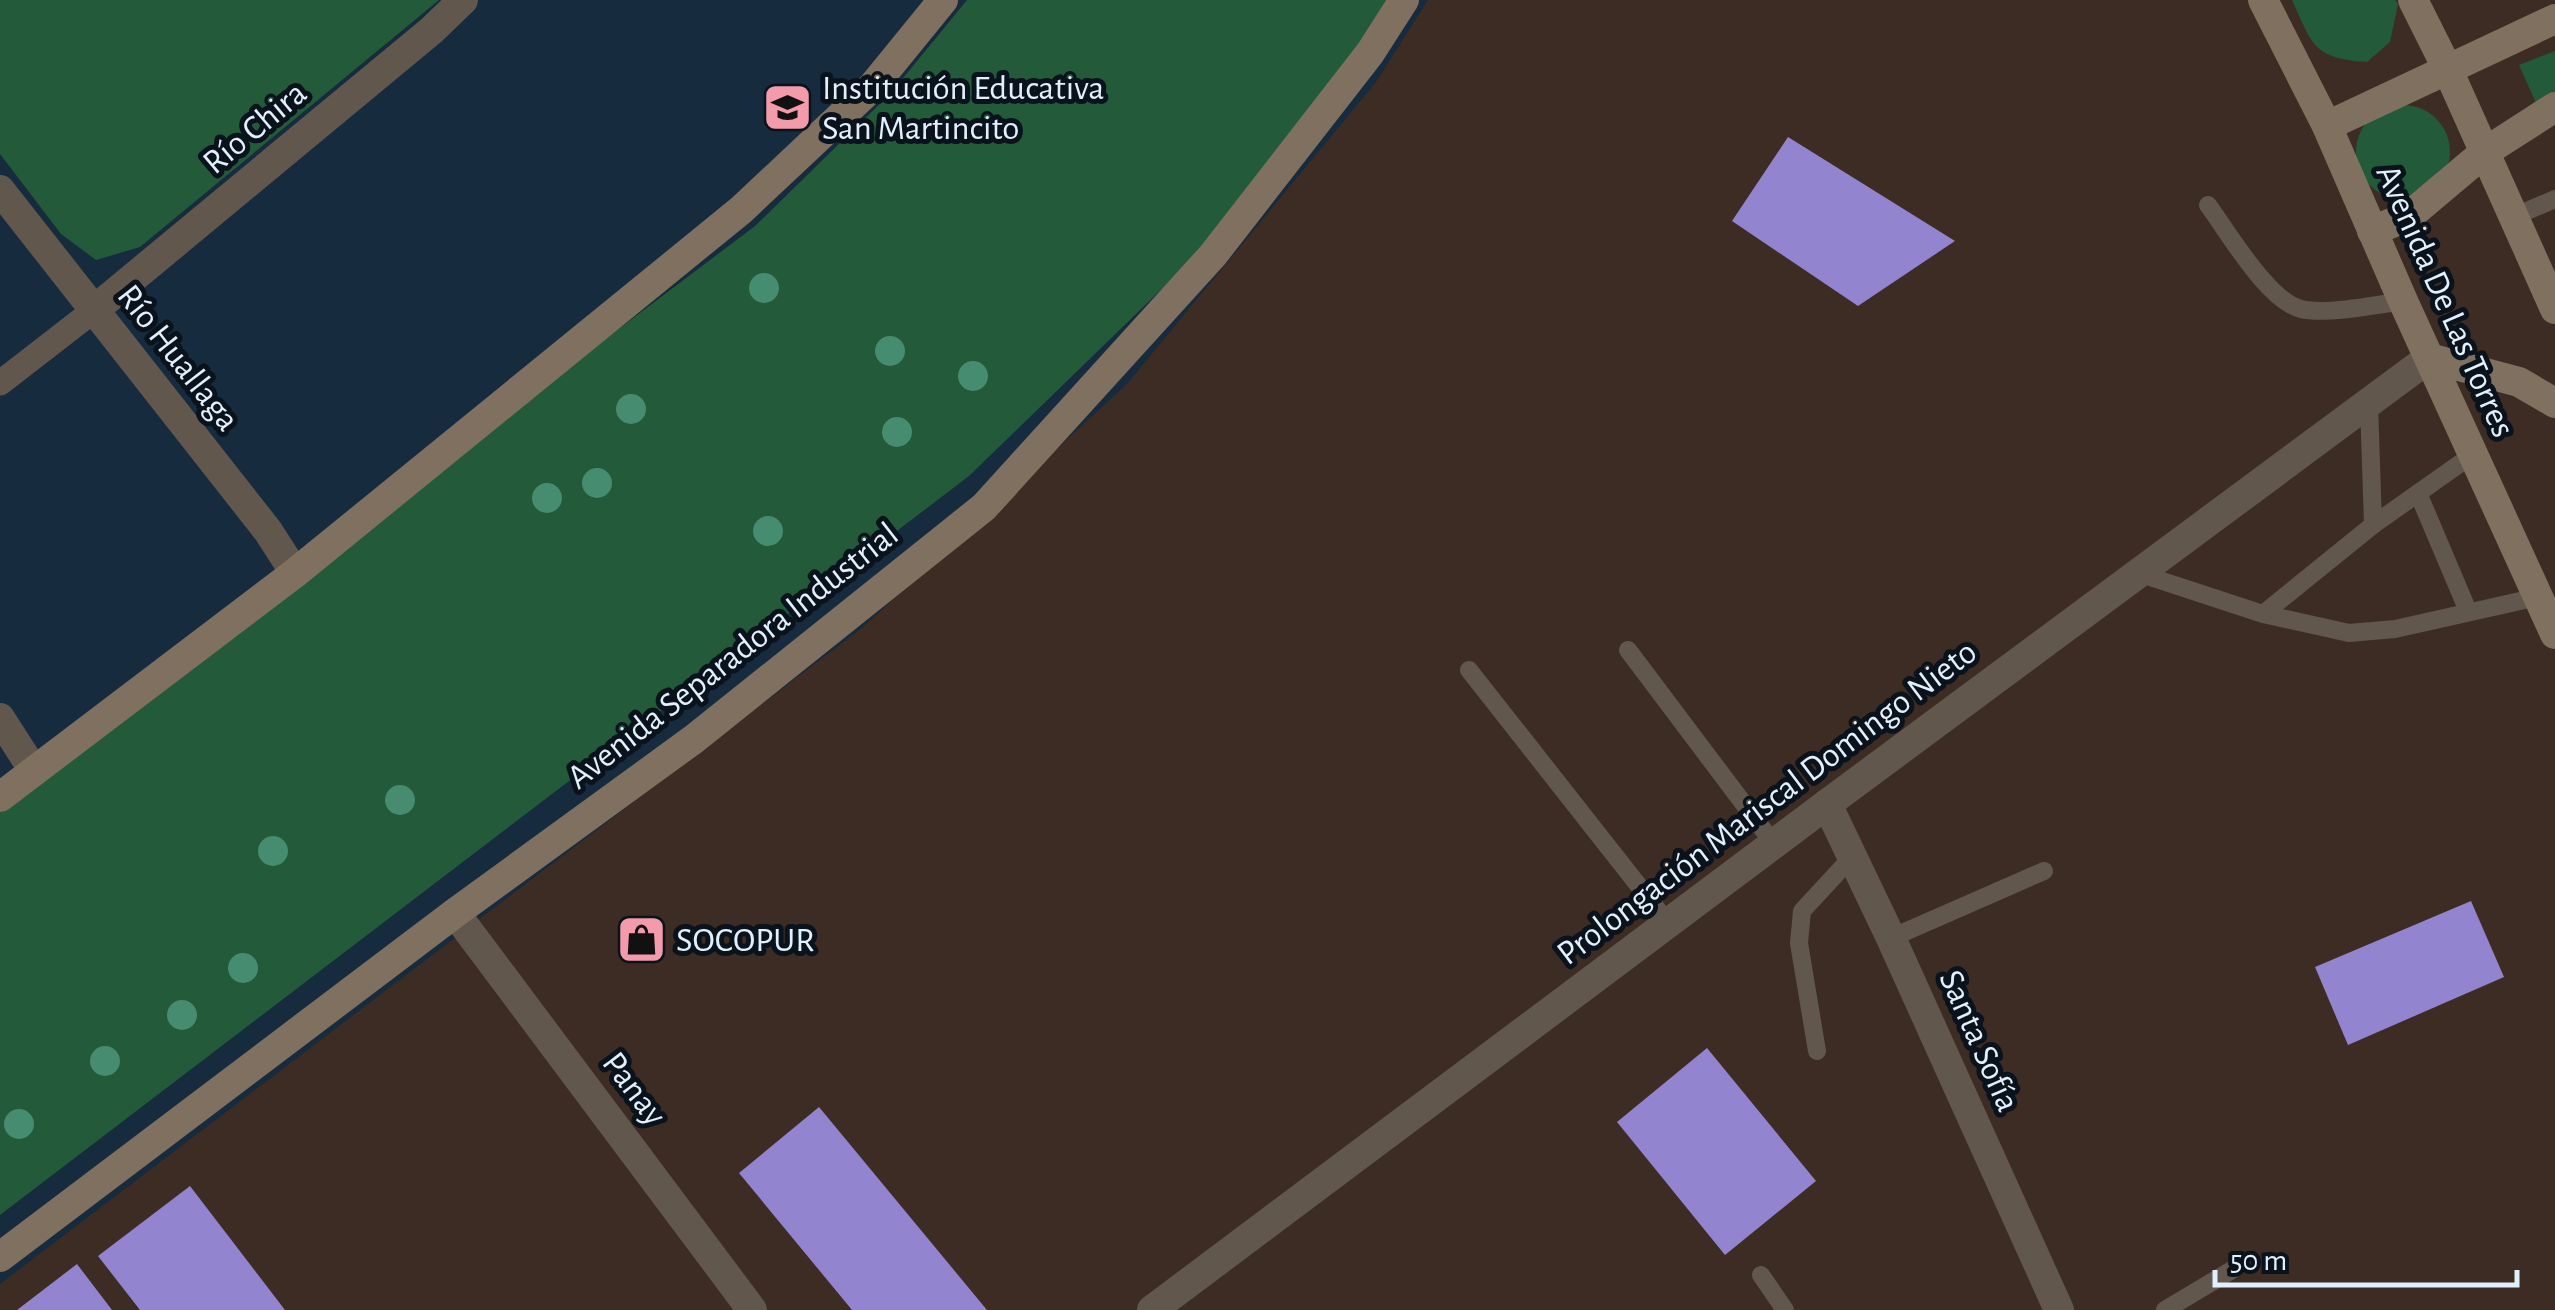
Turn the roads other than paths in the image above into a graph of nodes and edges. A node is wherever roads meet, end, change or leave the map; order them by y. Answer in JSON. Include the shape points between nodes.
{"nodes":[{"id":1,"x":463,"y":0,"type":"edge"},
{"id":2,"x":943,"y":0,"type":"edge"},
{"id":3,"x":1404,"y":0,"type":"edge"},
{"id":4,"x":2263,"y":0,"type":"edge"},
{"id":5,"x":2414,"y":0,"type":"edge"},
{"id":6,"x":2555,"y":19,"type":"edge"},
{"id":7,"x":2448,"y":68,"type":"junction"},
{"id":8,"x":2555,"y":107,"type":"edge"},
{"id":9,"x":2327,"y":126,"type":"junction"},
{"id":10,"x":2484,"y":152,"type":"junction"},
{"id":11,"x":0,"y":190,"type":"edge"},
{"id":12,"x":2555,"y":200,"type":"edge"},
{"id":13,"x":2208,"y":205,"type":"dead end"},
{"id":14,"x":2514,"y":216,"type":"junction"},
{"id":15,"x":2372,"y":230,"type":"junction"},
{"id":16,"x":2403,"y":301,"type":"junction"},
{"id":17,"x":2555,"y":308,"type":"edge"},
{"id":18,"x":92,"y":311,"type":"junction"},
{"id":19,"x":2429,"y":358,"type":"junction"},
{"id":20,"x":0,"y":383,"type":"edge"},
{"id":21,"x":2368,"y":403,"type":"junction"},
{"id":22,"x":2555,"y":403,"type":"edge"},
{"id":23,"x":2472,"y":454,"type":"junction"},
{"id":24,"x":2418,"y":493,"type":"junction"},
{"id":25,"x":2373,"y":525,"type":"junction"},
{"id":26,"x":295,"y":573,"type":"junction"},
{"id":27,"x":2138,"y":573,"type":"junction"},
{"id":28,"x":2538,"y":598,"type":"junction"},
{"id":29,"x":2468,"y":611,"type":"junction"},
{"id":30,"x":2263,"y":614,"type":"junction"},
{"id":31,"x":2555,"y":634,"type":"edge"},
{"id":32,"x":1628,"y":650,"type":"dead end"},
{"id":33,"x":1469,"y":670,"type":"dead end"},
{"id":34,"x":0,"y":718,"type":"edge"},
{"id":35,"x":34,"y":770,"type":"junction"},
{"id":36,"x":0,"y":797,"type":"edge"},
{"id":37,"x":1827,"y":804,"type":"junction"},
{"id":38,"x":1774,"y":844,"type":"junction"},
{"id":39,"x":1852,"y":857,"type":"junction"},
{"id":40,"x":2044,"y":871,"type":"dead end"},
{"id":41,"x":456,"y":913,"type":"junction"},
{"id":42,"x":1668,"y":923,"type":"junction"},
{"id":43,"x":1891,"y":938,"type":"junction"},
{"id":44,"x":1817,"y":1051,"type":"dead end"},
{"id":45,"x":0,"y":1257,"type":"edge"},
{"id":46,"x":2232,"y":1270,"type":"dead end"},
{"id":47,"x":1761,"y":1275,"type":"dead end"},
{"id":48,"x":752,"y":1310,"type":"edge"},
{"id":49,"x":1152,"y":1310,"type":"edge"},
{"id":50,"x":1785,"y":1310,"type":"edge"},
{"id":51,"x":2059,"y":1310,"type":"edge"},
{"id":52,"x":2165,"y":1310,"type":"edge"}],
"edges":[{"from":1,"to":18,"type":"street","name":"Río Chira"},
{"from":2,"to":26,"type":"main road","via":[[873,86],[741,210]]},
{"from":3,"to":41,"type":"main road","name":"Avenida Separadora Industrial","via":[[1212,255],[984,507],[694,739]]},
{"from":4,"to":9,"type":"main road","name":"Avenida De Las Torres"},
{"from":5,"to":7,"type":"main road"},
{"from":6,"to":7,"type":"main road"},
{"from":7,"to":9,"type":"main road"},
{"from":7,"to":10,"type":"main road"},
{"from":8,"to":10,"type":"main road"},
{"from":9,"to":15,"type":"main road","name":"Avenida De Las Torres"},
{"from":10,"to":14,"type":"main road"},
{"from":10,"to":15,"type":"main road","via":[[2409,216]]},
{"from":11,"to":18,"type":"street","name":"Río Huallaga"},
{"from":12,"to":14,"type":"lane"},
{"from":13,"to":16,"type":"lane","via":[[2252,266],[2300,309]]},
{"from":14,"to":17,"type":"main road"},
{"from":15,"to":16,"type":"main road","name":"Avenida De Las Torres"},
{"from":16,"to":19,"type":"main road","name":"Avenida De Las Torres"},
{"from":18,"to":20,"type":"street"},
{"from":18,"to":26,"type":"street","name":"Río Huallaga"},
{"from":19,"to":21,"type":"street","name":"Prolongación Mariscal Domingo Nieto"},
{"from":19,"to":22,"type":"main road","via":[[2520,382]]},
{"from":19,"to":23,"type":"main road","name":"Avenida De Las Torres"},
{"from":21,"to":25,"type":"lane"},
{"from":21,"to":27,"type":"street","name":"Prolongación Mariscal Domingo Nieto"},
{"from":23,"to":24,"type":"lane"},
{"from":23,"to":28,"type":"main road","name":"Avenida De Las Torres"},
{"from":24,"to":25,"type":"lane"},
{"from":24,"to":29,"type":"lane"},
{"from":25,"to":30,"type":"lane"},
{"from":26,"to":35,"type":"main road"},
{"from":27,"to":30,"type":"lane"},
{"from":27,"to":37,"type":"street","name":"Prolongación Mariscal Domingo Nieto"},
{"from":28,"to":29,"type":"lane"},
{"from":28,"to":31,"type":"main road","name":"Avenida De Las Torres"},
{"from":29,"to":30,"type":"lane","via":[[2395,629],[2349,632]]},
{"from":32,"to":38,"type":"lane"},
{"from":33,"to":42,"type":"lane"},
{"from":34,"to":35,"type":"street"},
{"from":35,"to":36,"type":"main road"},
{"from":37,"to":38,"type":"street","name":"Prolongación Mariscal Domingo Nieto"},
{"from":37,"to":39,"type":"street","name":"Santa Sofía"},
{"from":38,"to":42,"type":"street","name":"Prolongación Mariscal Domingo Nieto"},
{"from":39,"to":43,"type":"street","name":"Santa Sofía"},
{"from":39,"to":44,"type":"lane","via":[[1802,911],[1799,943]]},
{"from":40,"to":43,"type":"lane"},
{"from":41,"to":45,"type":"main road","name":"Avenida Separadora Industrial"},
{"from":41,"to":48,"type":"street","name":"Panay"},
{"from":42,"to":49,"type":"street","name":"Prolongación Mariscal Domingo Nieto"},
{"from":43,"to":51,"type":"street","name":"Santa Sofía"},
{"from":46,"to":52,"type":"lane"},
{"from":47,"to":50,"type":"lane"}]}
